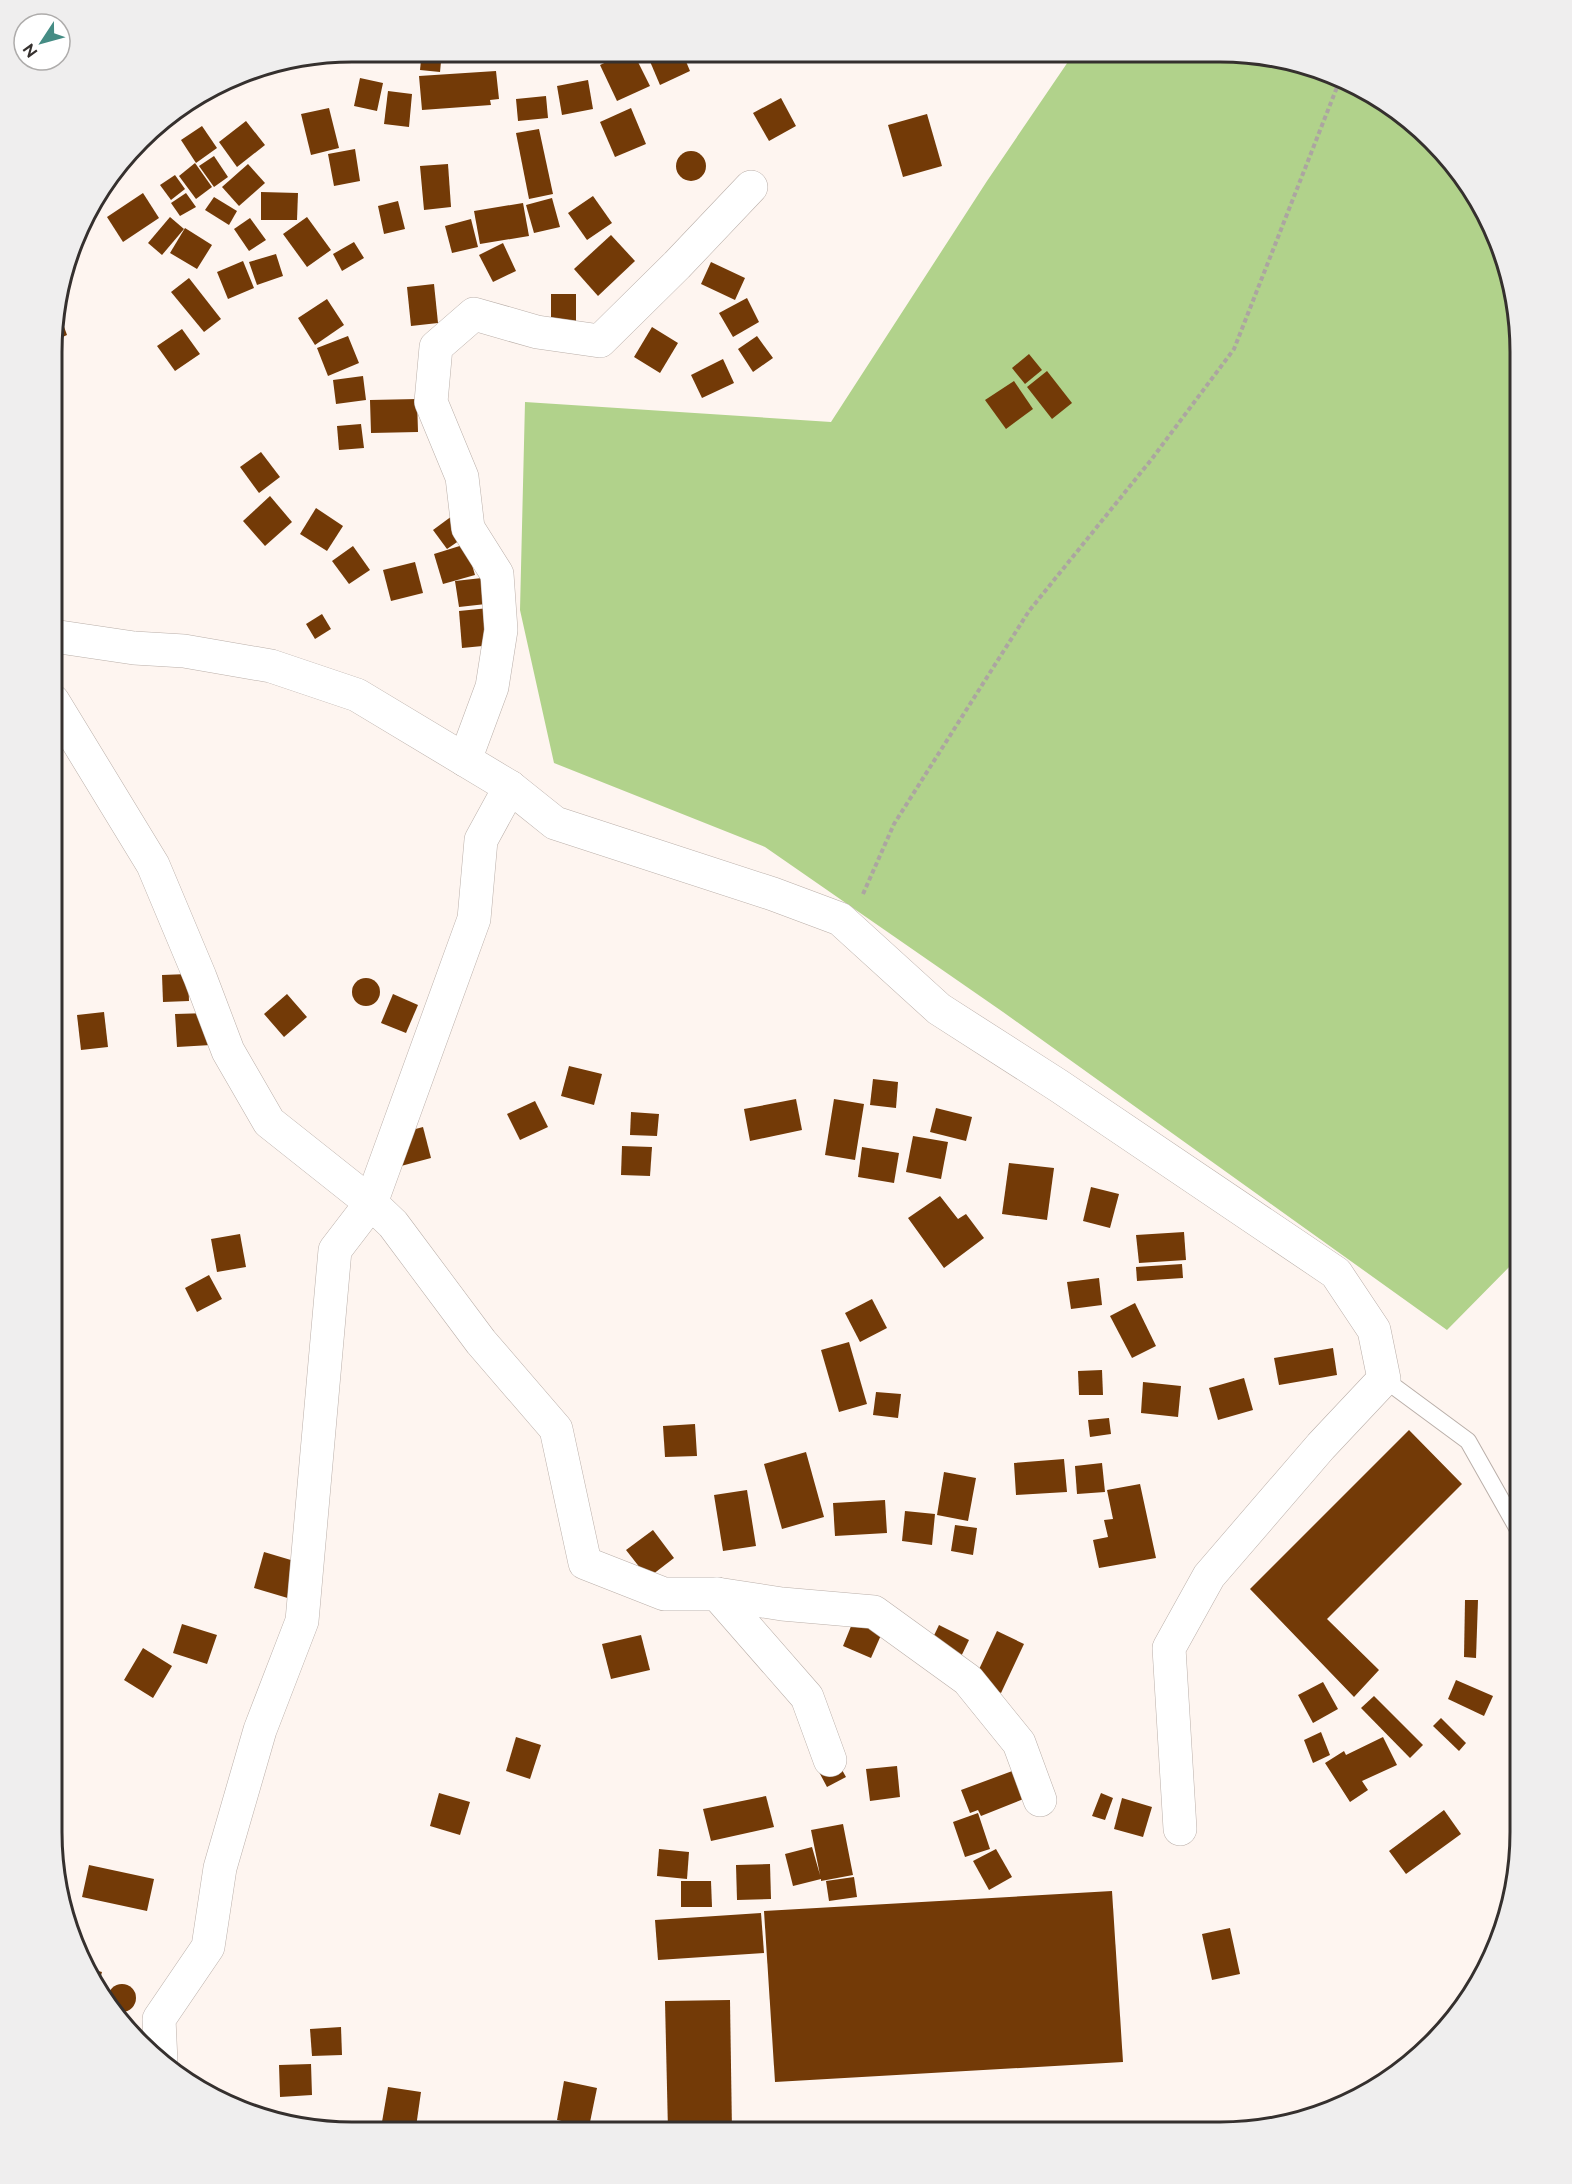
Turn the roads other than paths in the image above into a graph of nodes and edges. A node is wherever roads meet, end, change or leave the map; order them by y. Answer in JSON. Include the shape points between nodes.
{"nodes":[{"id":1,"x":751,"y":187,"type":"dead end"},
{"id":2,"x":62,"y":637,"type":"edge"},
{"id":3,"x":62,"y":716,"type":"edge"},
{"id":4,"x":465,"y":760,"type":"junction"},
{"id":5,"x":510,"y":787,"type":"junction"},
{"id":6,"x":371,"y":1203,"type":"junction"},
{"id":7,"x":1384,"y":1379,"type":"junction"},
{"id":8,"x":1510,"y":1515,"type":"edge"},
{"id":9,"x":717,"y":1594,"type":"junction"},
{"id":10,"x":830,"y":1760,"type":"dead end"},
{"id":11,"x":1040,"y":1800,"type":"dead end"},
{"id":12,"x":1180,"y":1829,"type":"dead end"},
{"id":13,"x":161,"y":2051,"type":"edge"}],
"edges":[{"from":1,"to":4,"type":"street","via":[[600,341],[537,332],[474,314],[436,348],[431,402],[462,477],[468,528],[497,574],[501,630],[492,687]]},
{"from":2,"to":4,"type":"street","via":[[184,651],[271,666],[357,694]]},
{"from":3,"to":6,"type":"street","via":[[153,865],[228,1051],[269,1122]]},
{"from":4,"to":5,"type":"street"},
{"from":5,"to":6,"type":"street","via":[[481,840],[474,919]]},
{"from":5,"to":7,"type":"street","via":[[555,823],[848,915],[939,1009],[1335,1273],[1374,1330]]},
{"from":6,"to":9,"type":"street","via":[[393,1224],[481,1342],[556,1429],[585,1563],[664,1594]]},
{"from":6,"to":13,"type":"street","via":[[335,1250],[302,1621],[260,1730],[220,1868],[208,1947],[159,2019]]},
{"from":7,"to":8,"type":"lane","via":[[1468,1441]]},
{"from":7,"to":12,"type":"street","via":[[1209,1576],[1169,1648]]},
{"from":9,"to":10,"type":"street","via":[[807,1697]]},
{"from":9,"to":11,"type":"street","via":[[874,1612],[968,1680],[1019,1743]]}]}
